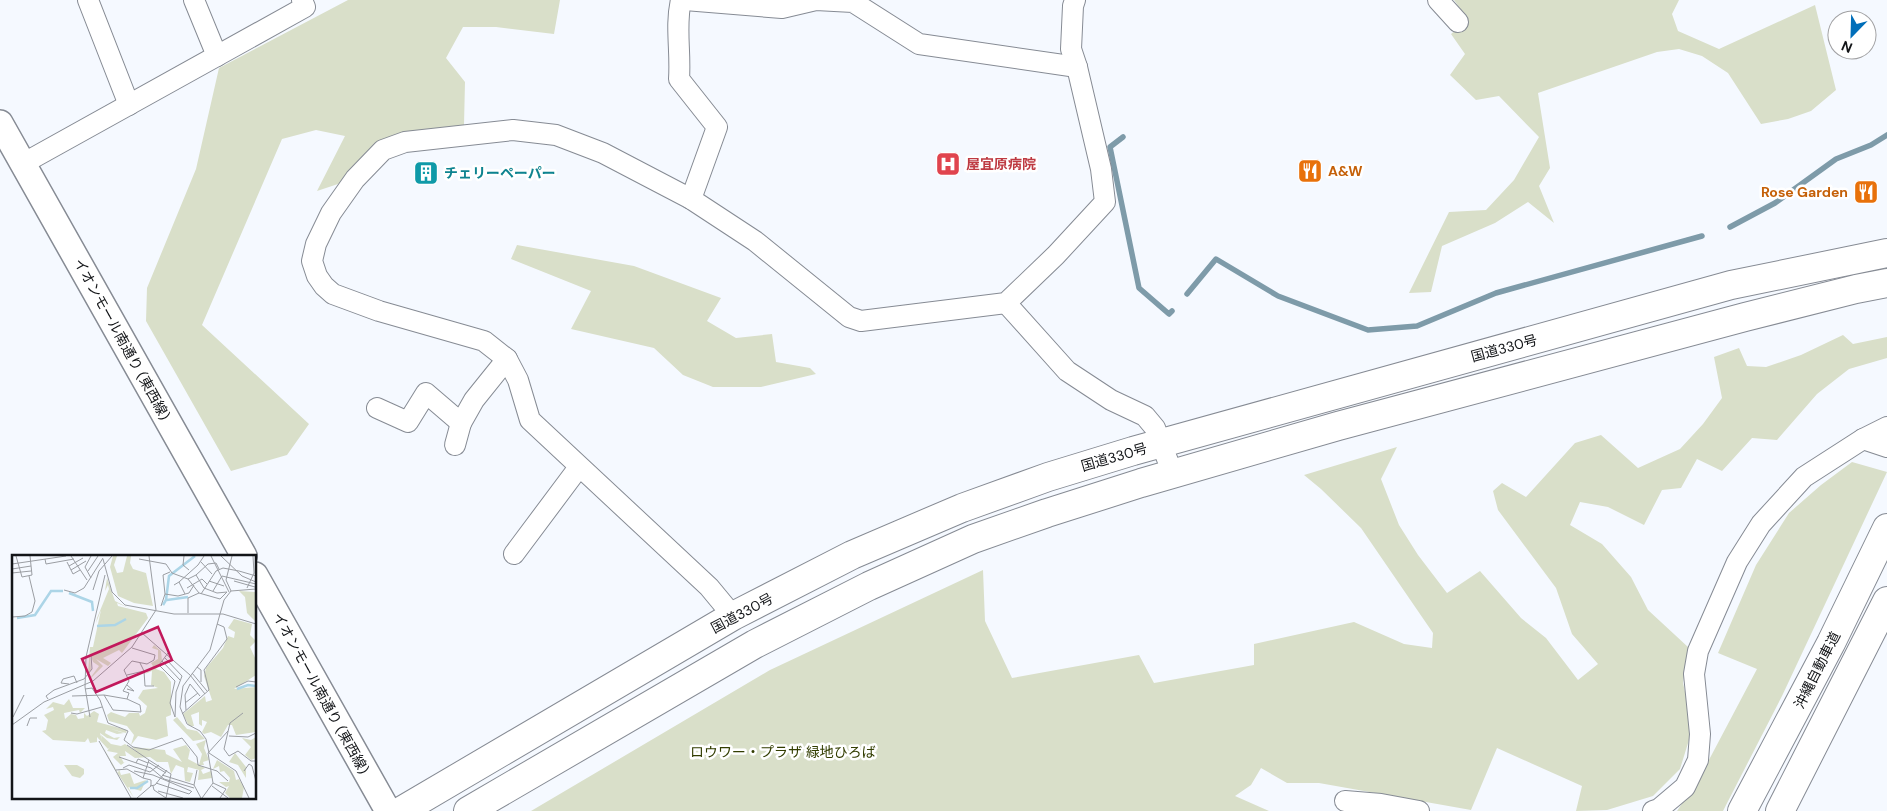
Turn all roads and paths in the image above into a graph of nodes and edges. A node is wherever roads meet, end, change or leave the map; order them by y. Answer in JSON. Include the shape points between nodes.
{"nodes":[{"id":1,"x":88,"y":0,"type":"edge"},
{"id":2,"x":194,"y":0,"type":"edge"},
{"id":3,"x":302,"y":0,"type":"edge"},
{"id":4,"x":681,"y":0,"type":"edge"},
{"id":5,"x":685,"y":0,"type":"edge"},
{"id":6,"x":1075,"y":0,"type":"edge"},
{"id":7,"x":1438,"y":0,"type":"edge"},
{"id":8,"x":1458,"y":22,"type":"dead end"},
{"id":9,"x":217,"y":56,"type":"junction"},
{"id":10,"x":1077,"y":67,"type":"junction"},
{"id":11,"x":129,"y":105,"type":"junction"},
{"id":12,"x":0,"y":123,"type":"edge"},
{"id":13,"x":24,"y":163,"type":"junction"},
{"id":14,"x":691,"y":199,"type":"junction"},
{"id":15,"x":1887,"y":252,"type":"edge"},
{"id":16,"x":1887,"y":283,"type":"edge"},
{"id":17,"x":1006,"y":303,"type":"junction"},
{"id":18,"x":507,"y":358,"type":"junction"},
{"id":19,"x":377,"y":408,"type":"dead end"},
{"id":20,"x":462,"y":423,"type":"junction"},
{"id":21,"x":1887,"y":428,"type":"edge"},
{"id":22,"x":1863,"y":439,"type":"junction"},
{"id":23,"x":1162,"y":443,"type":"junction"},
{"id":24,"x":455,"y":445,"type":"dead end"},
{"id":25,"x":1887,"y":447,"type":"edge"},
{"id":26,"x":579,"y":467,"type":"junction"},
{"id":27,"x":1173,"y":474,"type":"junction"},
{"id":28,"x":1887,"y":528,"type":"edge"},
{"id":29,"x":514,"y":554,"type":"dead end"},
{"id":30,"x":243,"y":555,"type":"edge"},
{"id":31,"x":256,"y":577,"type":"edge"},
{"id":32,"x":1887,"y":601,"type":"edge"},
{"id":33,"x":733,"y":616,"type":"junction"},
{"id":34,"x":1345,"y":801,"type":"dead end"},
{"id":35,"x":388,"y":811,"type":"edge"},
{"id":36,"x":401,"y":811,"type":"edge"},
{"id":37,"x":468,"y":811,"type":"edge"},
{"id":38,"x":1419,"y":811,"type":"edge"},
{"id":39,"x":1653,"y":811,"type":"edge"},
{"id":40,"x":1742,"y":811,"type":"edge"},
{"id":41,"x":1780,"y":811,"type":"edge"}],
"edges":[{"from":1,"to":11,"type":"street"},
{"from":2,"to":9,"type":"street"},
{"from":3,"to":9,"type":"street","via":[[305,7]]},
{"from":4,"to":14,"type":"street","via":[[677,18],[681,56],[679,79],[718,127]]},
{"from":5,"to":10,"type":"street","via":[[782,8],[816,0],[853,2],[919,44]]},
{"from":6,"to":10,"type":"street","via":[[1071,50]]},
{"from":7,"to":8,"type":"street"},
{"from":9,"to":11,"type":"street"},
{"from":10,"to":17,"type":"street","via":[[1101,169],[1104,202]]},
{"from":11,"to":13,"type":"street"},
{"from":12,"to":13,"type":"street","name":"イオンモール南通り (東西線)"},
{"from":13,"to":30,"type":"street","name":"イオンモール南通り (東西線)"},
{"from":14,"to":17,"type":"street","via":[[755,240],[849,316],[861,321]]},
{"from":14,"to":18,"type":"street","via":[[603,152],[556,135],[513,130],[405,142],[383,150],[355,179],[331,213],[316,244],[312,261],[317,276],[333,294],[379,311],[484,341]]},
{"from":15,"to":23,"type":"highway","name":"国道330号","via":[[1731,285]]},
{"from":16,"to":27,"type":"highway","via":[[1744,316],[1538,371]]},
{"from":17,"to":23,"type":"street","via":[[1067,371],[1111,400],[1145,416]]},
{"from":18,"to":20,"type":"street","via":[[474,400]]},
{"from":18,"to":26,"type":"street","via":[[518,380],[530,420]]},
{"from":19,"to":20,"type":"street","via":[[408,422],[426,393]]},
{"from":20,"to":24,"type":"street"},
{"from":21,"to":22,"type":"street"},
{"from":22,"to":25,"type":"street"},
{"from":22,"to":39,"type":"street","via":[[1804,477],[1761,524],[1737,562],[1698,651],[1694,674],[1700,734],[1698,760],[1685,787]]},
{"from":23,"to":27,"type":"street"},
{"from":23,"to":33,"type":"highway","name":"国道330号","via":[[1048,476],[962,508],[852,555]]},
{"from":26,"to":29,"type":"street"},
{"from":26,"to":33,"type":"street","via":[[709,587]]},
{"from":27,"to":37,"type":"highway","via":[[973,539],[869,586],[755,644]]},
{"from":28,"to":40,"type":"highway","name":"沖縄自動車道","via":[[1831,643]]},
{"from":31,"to":35,"type":"street","name":"イオンモール南通り (東西線)"},
{"from":32,"to":41,"type":"highway"},
{"from":33,"to":36,"type":"highway","name":"国道330号"},
{"from":34,"to":38,"type":"street"}]}
